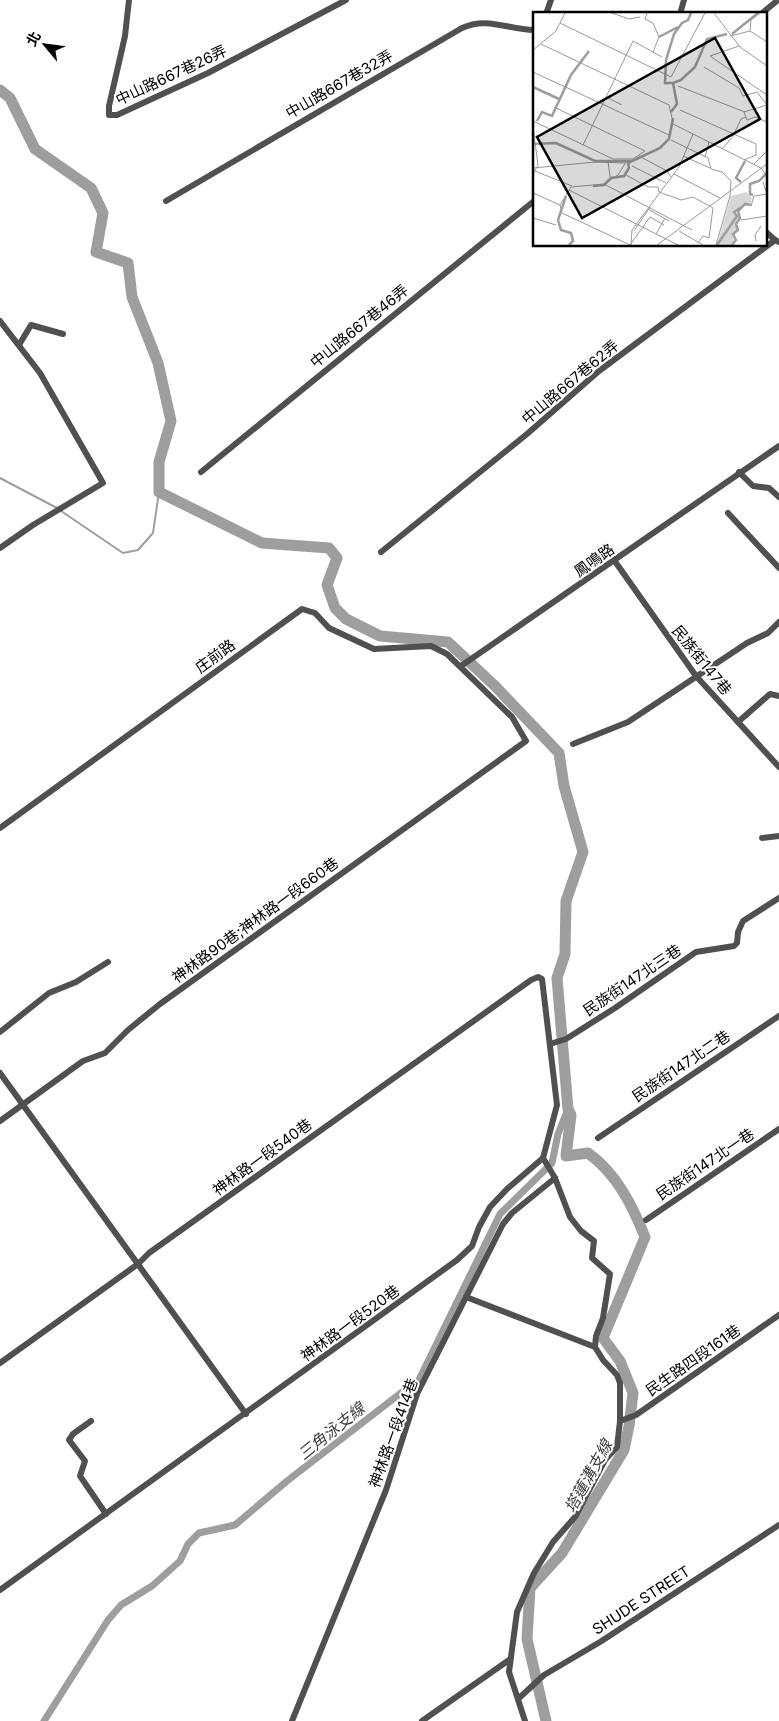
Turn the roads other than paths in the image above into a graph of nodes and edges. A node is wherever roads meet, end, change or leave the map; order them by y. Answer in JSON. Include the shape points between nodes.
{"nodes":[{"id":1,"x":129,"y":0,"type":"edge"},
{"id":2,"x":346,"y":0,"type":"edge"},
{"id":3,"x":551,"y":0,"type":"edge"},
{"id":4,"x":778,"y":0,"type":"edge"},
{"id":5,"x":547,"y":12,"type":"edge"},
{"id":6,"x":763,"y":12,"type":"edge"},
{"id":7,"x":533,"y":30,"type":"edge"},
{"id":8,"x":166,"y":201,"type":"dead end"},
{"id":9,"x":533,"y":201,"type":"edge"},
{"id":10,"x":766,"y":232,"type":"edge"},
{"id":11,"x":777,"y":241,"type":"edge"},
{"id":12,"x":0,"y":321,"type":"edge"},
{"id":13,"x":64,"y":334,"type":"dead end"},
{"id":14,"x":19,"y":345,"type":"junction"},
{"id":15,"x":779,"y":446,"type":"edge"},
{"id":16,"x":201,"y":472,"type":"dead end"},
{"id":17,"x":739,"y":472,"type":"junction"},
{"id":18,"x":779,"y":496,"type":"edge"},
{"id":19,"x":728,"y":513,"type":"dead end"},
{"id":20,"x":0,"y":548,"type":"edge"},
{"id":21,"x":381,"y":552,"type":"dead end"},
{"id":22,"x":614,"y":560,"type":"junction"},
{"id":23,"x":779,"y":568,"type":"edge"},
{"id":24,"x":779,"y":622,"type":"edge"},
{"id":25,"x":461,"y":666,"type":"junction"},
{"id":26,"x":696,"y":676,"type":"junction"},
{"id":27,"x":779,"y":696,"type":"edge"},
{"id":28,"x":738,"y":722,"type":"junction"},
{"id":29,"x":573,"y":744,"type":"dead end"},
{"id":30,"x":779,"y":767,"type":"edge"},
{"id":31,"x":0,"y":828,"type":"edge"},
{"id":32,"x":779,"y":836,"type":"edge"},
{"id":33,"x":762,"y":838,"type":"dead end"},
{"id":34,"x":779,"y":898,"type":"edge"},
{"id":35,"x":108,"y":962,"type":"dead end"},
{"id":36,"x":779,"y":1016,"type":"edge"},
{"id":37,"x":0,"y":1032,"type":"edge"},
{"id":38,"x":550,"y":1044,"type":"junction"},
{"id":39,"x":0,"y":1072,"type":"edge"},
{"id":40,"x":24,"y":1105,"type":"junction"},
{"id":41,"x":0,"y":1121,"type":"edge"},
{"id":42,"x":779,"y":1129,"type":"edge"},
{"id":43,"x":598,"y":1138,"type":"dead end"},
{"id":44,"x":542,"y":1158,"type":"junction"},
{"id":45,"x":555,"y":1178,"type":"junction"},
{"id":46,"x":646,"y":1220,"type":"dead end"},
{"id":47,"x":138,"y":1264,"type":"junction"},
{"id":48,"x":466,"y":1297,"type":"junction"},
{"id":49,"x":779,"y":1315,"type":"edge"},
{"id":50,"x":595,"y":1347,"type":"junction"},
{"id":51,"x":0,"y":1363,"type":"edge"},
{"id":52,"x":246,"y":1414,"type":"junction"},
{"id":53,"x":91,"y":1421,"type":"dead end"},
{"id":54,"x":620,"y":1421,"type":"junction"},
{"id":55,"x":106,"y":1514,"type":"junction"},
{"id":56,"x":779,"y":1525,"type":"edge"},
{"id":57,"x":0,"y":1590,"type":"edge"},
{"id":58,"x":510,"y":1660,"type":"junction"},
{"id":59,"x":518,"y":1699,"type":"junction"},
{"id":60,"x":292,"y":1721,"type":"edge"},
{"id":61,"x":422,"y":1721,"type":"edge"},
{"id":62,"x":525,"y":1721,"type":"edge"}],
"edges":[{"from":1,"to":2,"type":"street","name":"中山路667巷26弄","via":[[109,114],[117,115],[208,73]]},
{"from":3,"to":5,"type":"street"},
{"from":4,"to":6,"type":"street"},
{"from":7,"to":8,"type":"street","name":"中山路667巷32弄","via":[[472,23]]},
{"from":9,"to":16,"type":"street","name":"中山路667巷46弄"},
{"from":10,"to":11,"type":"street"},
{"from":11,"to":21,"type":"street","name":"中山路667巷62弄","via":[[599,370],[527,434]]},
{"from":12,"to":14,"type":"street"},
{"from":13,"to":14,"type":"street","via":[[31,325]]},
{"from":14,"to":20,"type":"street","via":[[40,373],[102,482]]},
{"from":15,"to":17,"type":"street","name":"鳳鳴路"},
{"from":17,"to":18,"type":"street","via":[[753,486],[769,488]]},
{"from":17,"to":22,"type":"street","name":"鳳鳴路"},
{"from":19,"to":23,"type":"street"},
{"from":22,"to":25,"type":"street","name":"鳳鳴路"},
{"from":22,"to":26,"type":"street","name":"民族街147巷"},
{"from":24,"to":26,"type":"street","via":[[768,634],[747,643]]},
{"from":25,"to":31,"type":"street","name":"庄前路","via":[[431,646],[374,649],[329,628],[315,613],[302,609]]},
{"from":25,"to":40,"type":"street","name":"神林路90巷;神林路一段660巷","via":[[512,717],[526,741],[160,1004],[105,1053],[83,1062]]},
{"from":26,"to":28,"type":"street","name":"民族街147巷"},
{"from":26,"to":29,"type":"street","via":[[628,722]]},
{"from":27,"to":28,"type":"street","via":[[770,694]]},
{"from":28,"to":30,"type":"street","name":"民族街147巷"},
{"from":32,"to":33,"type":"street"},
{"from":34,"to":38,"type":"street","name":"民族街147北三巷","via":[[743,921],[734,946],[696,952],[566,1039]]},
{"from":35,"to":37,"type":"street","via":[[76,982],[49,993]]},
{"from":36,"to":43,"type":"street","name":"民族街147北二巷"},
{"from":38,"to":44,"type":"street","via":[[557,1106]]},
{"from":38,"to":47,"type":"street","name":"神林路一段540巷","via":[[542,979],[538,978],[149,1253]]},
{"from":39,"to":40,"type":"street"},
{"from":40,"to":41,"type":"street","name":"神林路90巷;神林路一段660巷"},
{"from":40,"to":47,"type":"street"},
{"from":42,"to":46,"type":"street","name":"民族街147北一巷"},
{"from":44,"to":45,"type":"street"},
{"from":44,"to":52,"type":"street","name":"神林路一段520巷","via":[[490,1207],[472,1246],[457,1260]]},
{"from":45,"to":48,"type":"street","name":"神林路一段414巷","via":[[503,1224]]},
{"from":45,"to":50,"type":"street","via":[[570,1217],[581,1232],[594,1241],[592,1258],[610,1274]]},
{"from":47,"to":51,"type":"street","name":"神林路一段540巷"},
{"from":47,"to":52,"type":"street"},
{"from":48,"to":50,"type":"street"},
{"from":48,"to":60,"type":"street","name":"神林路一段414巷","via":[[418,1394],[386,1490]]},
{"from":49,"to":54,"type":"street","name":"民生路四段161巷","via":[[636,1415]]},
{"from":50,"to":54,"type":"street","via":[[620,1383]]},
{"from":52,"to":55,"type":"street","name":"神林路一段520巷"},
{"from":53,"to":55,"type":"street","via":[[69,1440],[85,1461],[80,1476]]},
{"from":54,"to":58,"type":"street","via":[[617,1447],[605,1460],[575,1517],[553,1542],[534,1573],[517,1612]]},
{"from":55,"to":57,"type":"street","name":"神林路一段520巷"},
{"from":56,"to":59,"type":"street","name":"SHUDE STREET","via":[[544,1675]]},
{"from":58,"to":59,"type":"street","via":[[509,1672]]},
{"from":58,"to":61,"type":"street"},
{"from":59,"to":62,"type":"street"}]}
